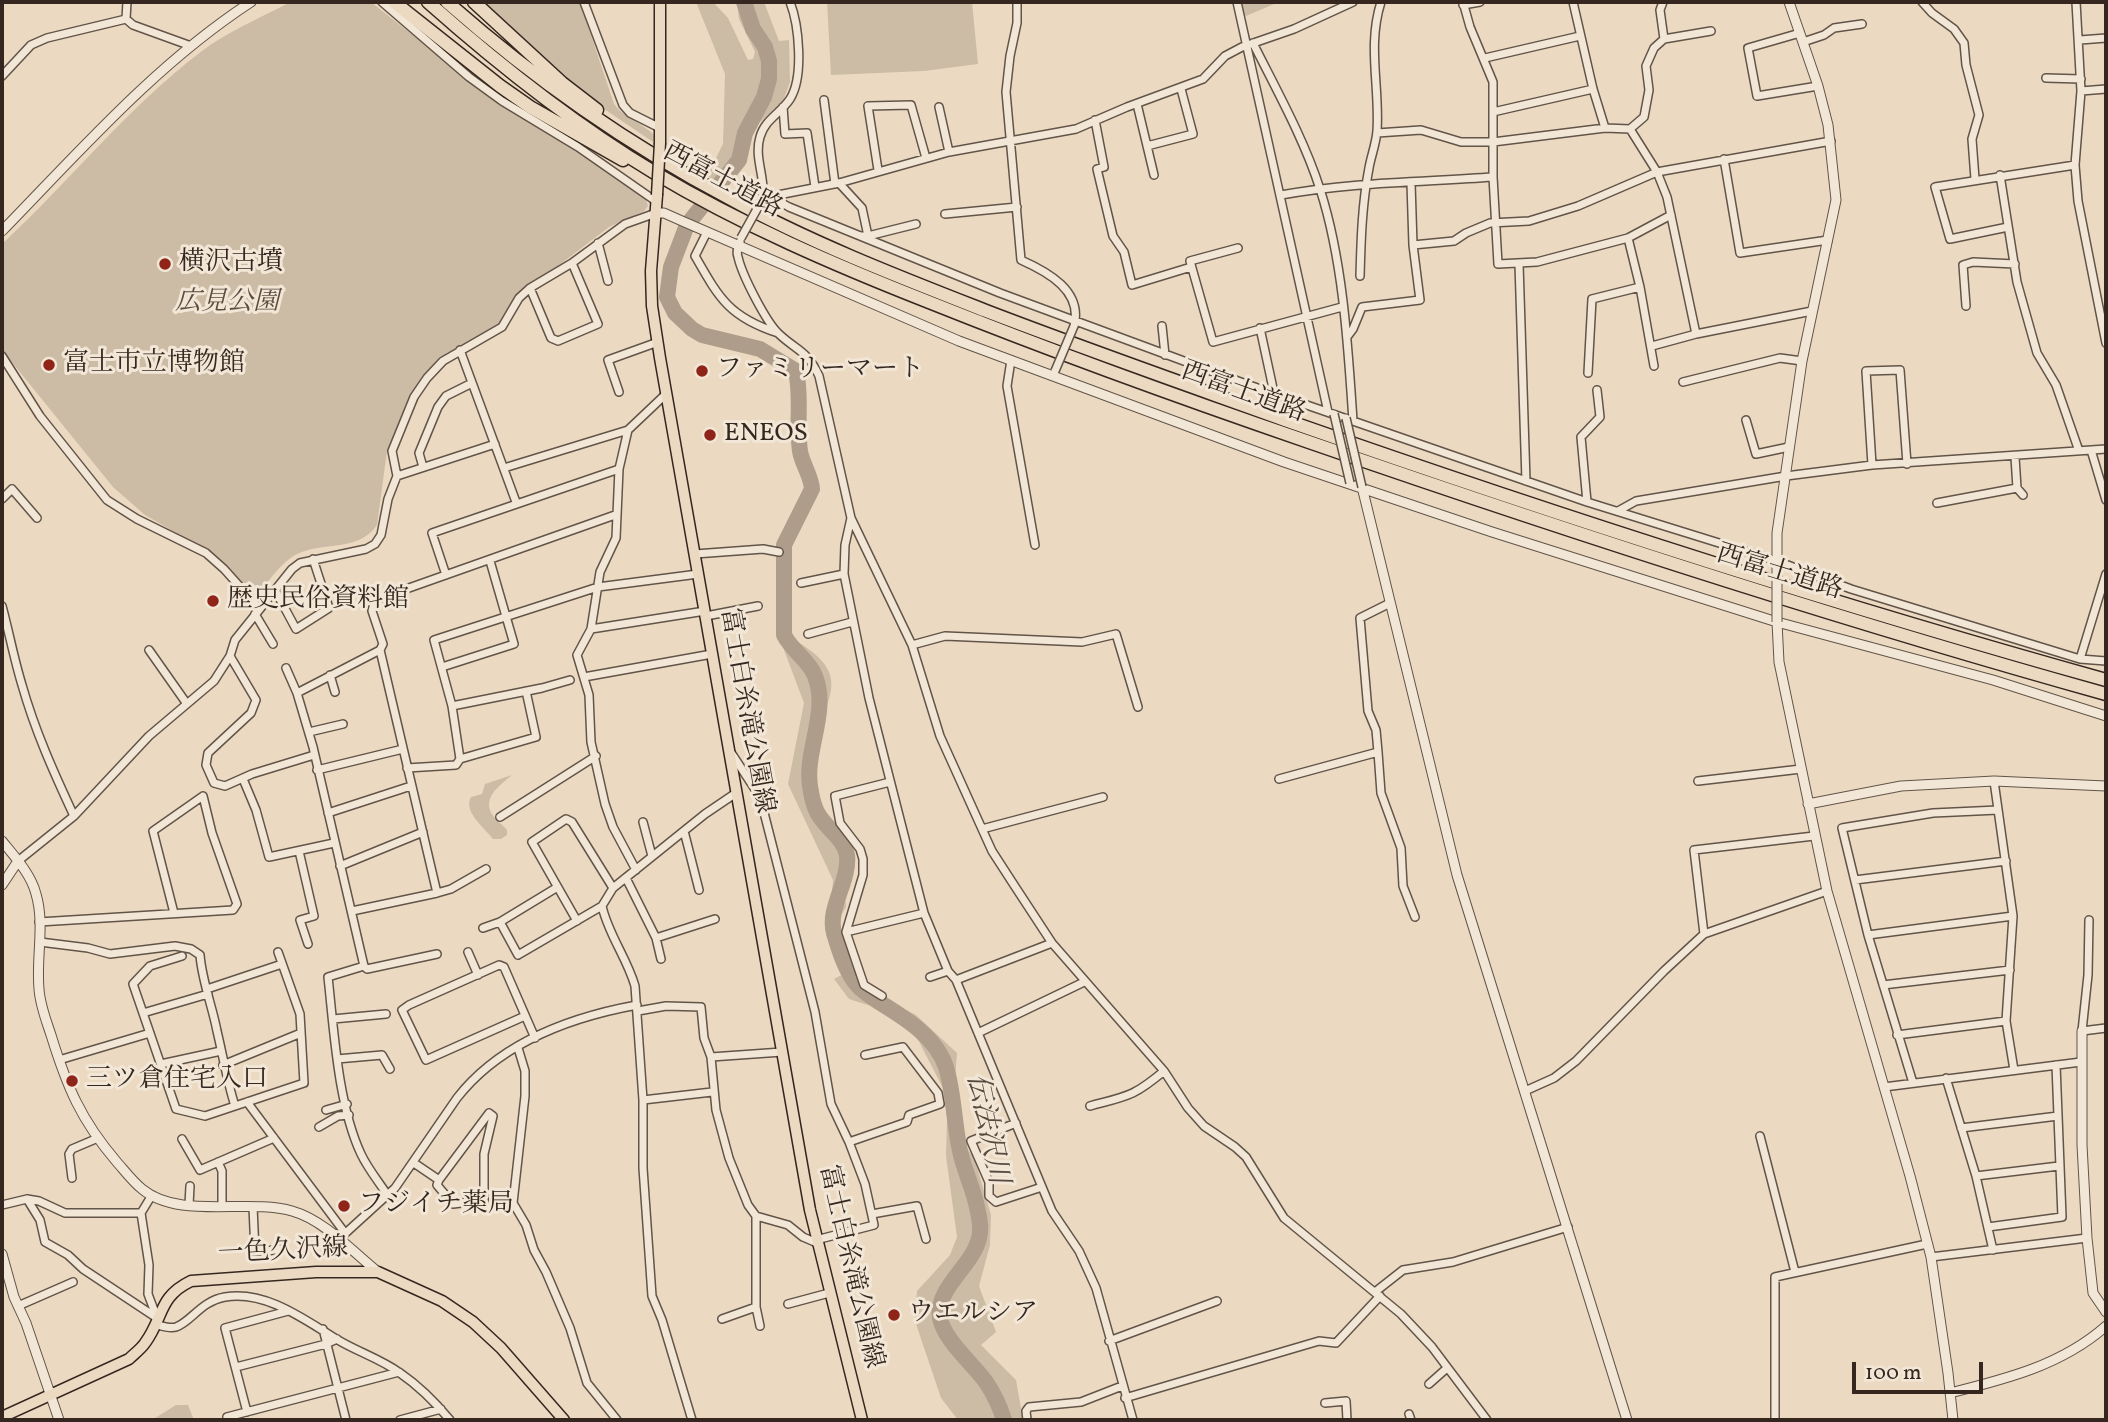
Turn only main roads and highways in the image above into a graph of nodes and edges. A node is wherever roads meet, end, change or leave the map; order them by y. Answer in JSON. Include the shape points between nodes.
{"nodes":[{"id":1,"x":394,"y":2,"type":"edge"},
{"id":2,"x":428,"y":2,"type":"edge"},
{"id":3,"x":447,"y":2,"type":"edge"},
{"id":4,"x":474,"y":2,"type":"edge"},
{"id":5,"x":660,"y":2,"type":"edge"},
{"id":6,"x":653,"y":172,"type":"junction"},
{"id":7,"x":699,"y":182,"type":"junction"},
{"id":8,"x":2106,"y":680,"type":"edge"},
{"id":9,"x":2106,"y":694,"type":"edge"},
{"id":10,"x":2,"y":1417,"type":"edge"},
{"id":11,"x":564,"y":1420,"type":"edge"},
{"id":12,"x":862,"y":1420,"type":"edge"}],
"edges":[{"from":1,"to":6,"type":"highway","via":[[530,107],[613,155]]},
{"from":2,"to":6,"type":"highway","name":"西富士道路","via":[[528,86]]},
{"from":3,"to":7,"type":"highway","name":"西富士道路","via":[[551,88]]},
{"from":4,"to":7,"type":"highway","via":[[562,83]]},
{"from":5,"to":12,"type":"main road","name":"富士白糸滝公園線","bridge":true,"via":[[660,143],[652,306],[817,1241]]},
{"from":6,"to":9,"type":"highway","name":"西富士道路","via":[[814,255],[975,321],[1321,446],[1716,579]]},
{"from":7,"to":8,"type":"highway","name":"西富士道路","via":[[806,237],[936,291],[1382,455],[1799,591]]},
{"from":10,"to":11,"type":"main road","name":"一色久沢線","via":[[129,1359],[145,1344],[168,1297],[191,1281],[378,1272],[442,1301],[473,1322]]}]}
